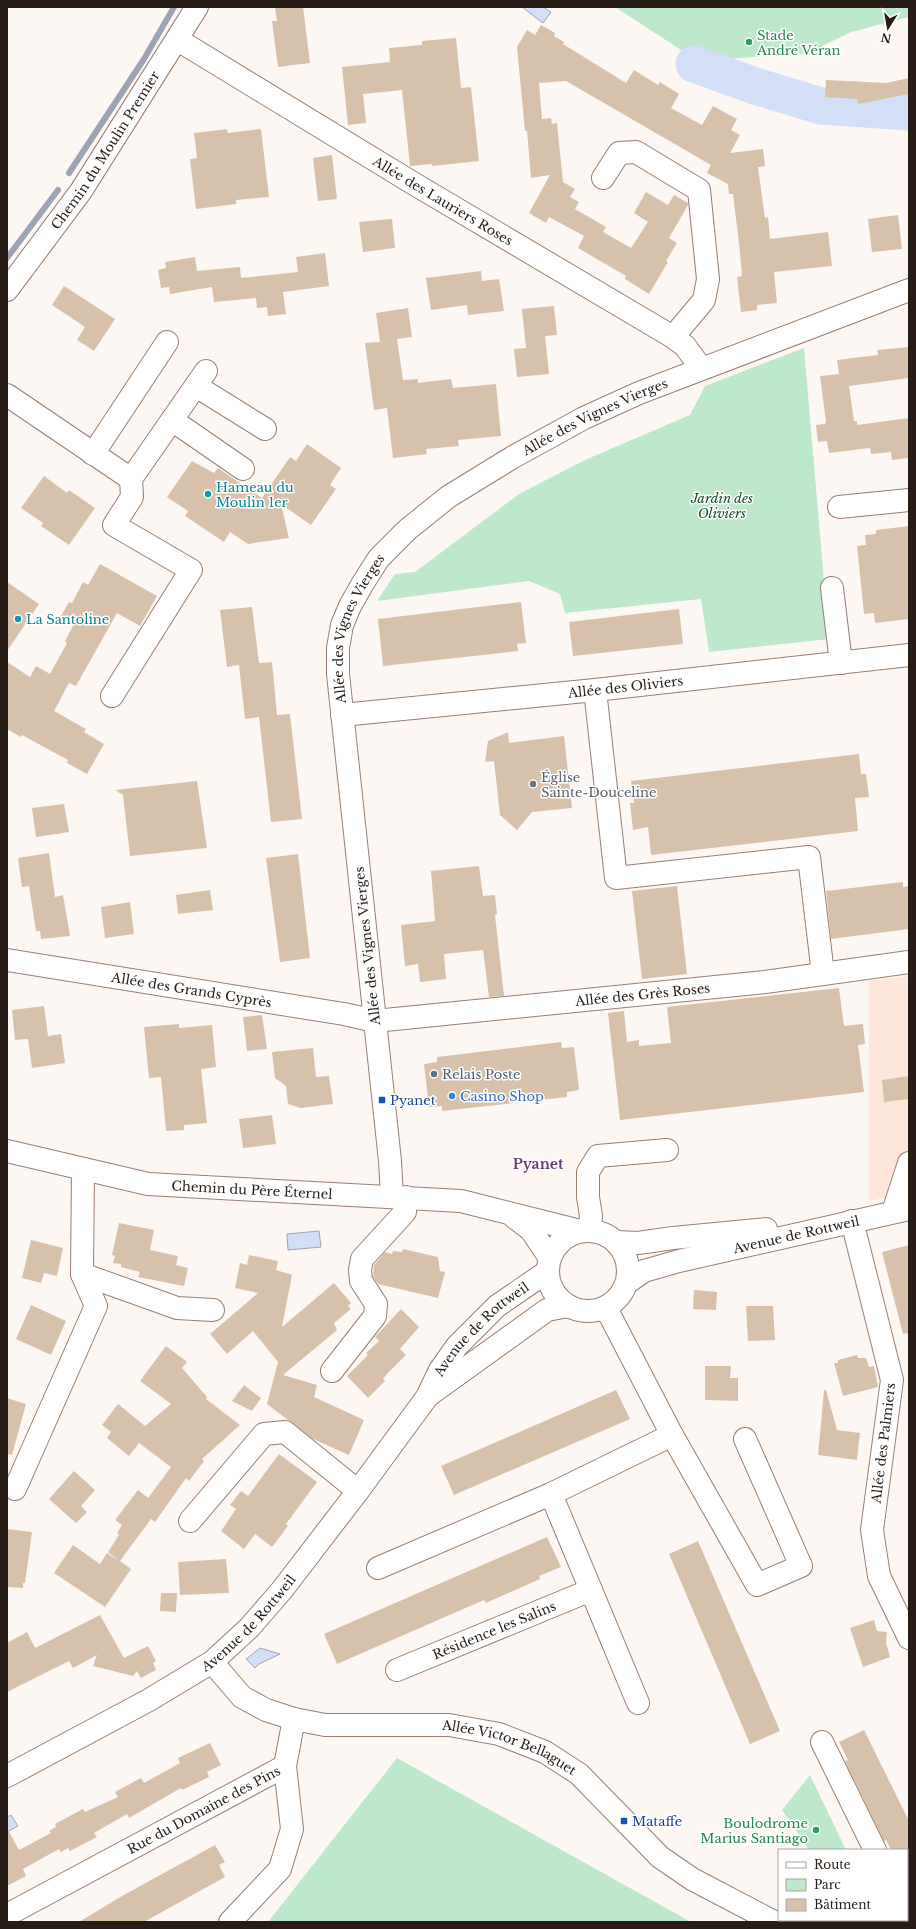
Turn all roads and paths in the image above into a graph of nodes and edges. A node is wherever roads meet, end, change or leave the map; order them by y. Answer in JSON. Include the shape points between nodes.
{"nodes":[{"id":1,"x":197,"y":7,"type":"edge"},
{"id":2,"x":178,"y":40,"type":"junction"},
{"id":3,"x":603,"y":178,"type":"dead end"},
{"id":4,"x":7,"y":290,"type":"edge"},
{"id":5,"x":909,"y":290,"type":"edge"},
{"id":6,"x":673,"y":337,"type":"junction"},
{"id":7,"x":167,"y":342,"type":"dead end"},
{"id":8,"x":701,"y":368,"type":"junction"},
{"id":9,"x":7,"y":395,"type":"edge"},
{"id":10,"x":172,"y":420,"type":"junction"},
{"id":11,"x":265,"y":430,"type":"dead end"},
{"id":12,"x":93,"y":454,"type":"junction"},
{"id":13,"x":243,"y":469,"type":"dead end"},
{"id":14,"x":131,"y":479,"type":"junction"},
{"id":15,"x":909,"y":500,"type":"edge"},
{"id":16,"x":839,"y":507,"type":"dead end"},
{"id":17,"x":832,"y":588,"type":"dead end"},
{"id":18,"x":909,"y":654,"type":"edge"},
{"id":19,"x":841,"y":663,"type":"junction"},
{"id":20,"x":595,"y":690,"type":"junction"},
{"id":21,"x":112,"y":696,"type":"dead end"},
{"id":22,"x":342,"y":715,"type":"junction"},
{"id":23,"x":7,"y":960,"type":"edge"},
{"id":24,"x":909,"y":962,"type":"edge"},
{"id":25,"x":823,"y":974,"type":"junction"},
{"id":26,"x":375,"y":1021,"type":"junction"},
{"id":27,"x":667,"y":1150,"type":"dead end"},
{"id":28,"x":7,"y":1151,"type":"edge"},
{"id":29,"x":909,"y":1163,"type":"edge"},
{"id":30,"x":84,"y":1169,"type":"junction"},
{"id":31,"x":399,"y":1197,"type":"junction"},
{"id":32,"x":500,"y":1211,"type":"junction"},
{"id":33,"x":901,"y":1211,"type":"edge"},
{"id":34,"x":852,"y":1221,"type":"junction"},
{"id":35,"x":584,"y":1231,"type":"junction"},
{"id":36,"x":616,"y":1242,"type":"junction"},
{"id":37,"x":549,"y":1264,"type":"junction"},
{"id":38,"x":82,"y":1274,"type":"junction"},
{"id":39,"x":628,"y":1282,"type":"junction"},
{"id":40,"x":568,"y":1306,"type":"junction"},
{"id":41,"x":606,"y":1308,"type":"junction"},
{"id":42,"x":214,"y":1310,"type":"dead end"},
{"id":43,"x":332,"y":1371,"type":"dead end"},
{"id":44,"x":427,"y":1397,"type":"junction"},
{"id":45,"x":672,"y":1435,"type":"junction"},
{"id":46,"x":745,"y":1439,"type":"dead end"},
{"id":47,"x":15,"y":1489,"type":"dead end"},
{"id":48,"x":358,"y":1491,"type":"junction"},
{"id":49,"x":551,"y":1494,"type":"junction"},
{"id":50,"x":190,"y":1521,"type":"dead end"},
{"id":51,"x":378,"y":1568,"type":"dead end"},
{"id":52,"x":591,"y":1590,"type":"junction"},
{"id":53,"x":909,"y":1638,"type":"edge"},
{"id":54,"x":212,"y":1662,"type":"junction"},
{"id":55,"x":396,"y":1670,"type":"dead end"},
{"id":56,"x":638,"y":1703,"type":"dead end"},
{"id":57,"x":294,"y":1719,"type":"junction"},
{"id":58,"x":822,"y":1742,"type":"dead end"},
{"id":59,"x":285,"y":1766,"type":"junction"},
{"id":60,"x":7,"y":1776,"type":"edge"},
{"id":61,"x":875,"y":1849,"type":"edge"},
{"id":62,"x":7,"y":1915,"type":"edge"},
{"id":63,"x":230,"y":1922,"type":"edge"},
{"id":64,"x":774,"y":1922,"type":"edge"}],
"edges":[{"from":1,"to":2,"type":"street","name":"Chemin du Moulin Premier"},
{"from":2,"to":4,"type":"street","name":"Chemin du Moulin Premier","via":[[81,191]]},
{"from":2,"to":6,"type":"street","name":"Allée des Lauriers Roses"},
{"from":3,"to":6,"type":"street","via":[[619,154],[636,152],[699,190],[708,279],[704,300]]},
{"from":5,"to":8,"type":"street","name":"Allée des Vignes Vierges"},
{"from":6,"to":8,"type":"street","name":"Allée des Lauriers Roses","via":[[685,346]]},
{"from":7,"to":12,"type":"street"},
{"from":8,"to":22,"type":"street","name":"Allée des Vignes Vierges","via":[[584,418],[513,457],[448,497],[379,558],[350,606],[342,625],[338,648]]},
{"from":9,"to":12,"type":"street"},
{"from":10,"to":11,"type":"street","via":[[201,378]]},
{"from":10,"to":13,"type":"street"},
{"from":10,"to":14,"type":"street"},
{"from":12,"to":14,"type":"street"},
{"from":14,"to":21,"type":"street","via":[[132,497],[114,525],[191,570]]},
{"from":15,"to":16,"type":"street"},
{"from":17,"to":19,"type":"street"},
{"from":18,"to":19,"type":"street","name":"Allée des Oliviers"},
{"from":19,"to":20,"type":"street","name":"Allée des Oliviers"},
{"from":20,"to":22,"type":"street","name":"Allée des Oliviers"},
{"from":20,"to":25,"type":"street","via":[[616,878],[810,857]]},
{"from":22,"to":26,"type":"street","name":"Allée des Vignes Vierges"},
{"from":23,"to":26,"type":"street","name":"Allée des Grands Cyprès"},
{"from":24,"to":25,"type":"street","name":"Allée des Grès Roses"},
{"from":25,"to":26,"type":"street","name":"Allée des Grès Roses"},
{"from":26,"to":31,"type":"street","name":"Allée des Vignes Vierges","via":[[390,1161]]},
{"from":27,"to":35,"type":"street","via":[[598,1156],[588,1172],[591,1216]]},
{"from":28,"to":30,"type":"street","name":"Chemin du Père Éternel"},
{"from":29,"to":33,"type":"street"},
{"from":30,"to":31,"type":"street","name":"Chemin du Père Éternel","via":[[148,1184]]},
{"from":30,"to":38,"type":"street"},
{"from":31,"to":32,"type":"street","name":"Chemin du Père Éternel","via":[[461,1201]]},
{"from":31,"to":43,"type":"street","name":"Allée des Vignes Vierges","via":[[405,1212],[362,1259],[361,1281],[376,1304],[375,1316]]},
{"from":32,"to":35,"type":"street","name":"Chemin du Père Éternel"},
{"from":32,"to":37,"type":"street","name":"Chemin du Père Éternel","via":[[517,1219],[530,1230]]},
{"from":33,"to":34,"type":"street"},
{"from":34,"to":36,"type":"street","name":"Avenue de Rottweil","via":[[638,1243]]},
{"from":34,"to":39,"type":"street","name":"Avenue de Rottweil","via":[[679,1261],[644,1271]]},
{"from":34,"to":53,"type":"street","name":"Allée des Palmiers","via":[[892,1380],[872,1530],[879,1576]]},
{"from":35,"to":36,"type":"street","via":[[605,1234]]},
{"from":35,"to":37,"type":"street","via":[[567,1237],[556,1246]]},
{"from":36,"to":39,"type":"street","via":[[624,1252],[628,1264]]},
{"from":37,"to":40,"type":"street","via":[[550,1285],[556,1297]]},
{"from":37,"to":44,"type":"street","name":"Avenue de Rottweil","via":[[497,1306],[457,1346],[440,1370]]},
{"from":38,"to":42,"type":"street","via":[[177,1308]]},
{"from":38,"to":47,"type":"street","via":[[96,1306]]},
{"from":39,"to":41,"type":"street","via":[[617,1300]]},
{"from":40,"to":41,"type":"street","via":[[580,1311],[594,1312]]},
{"from":40,"to":44,"type":"street","name":"Avenue de Rottweil","via":[[547,1310]]},
{"from":41,"to":45,"type":"street"},
{"from":44,"to":48,"type":"street","name":"Avenue de Rottweil"},
{"from":45,"to":46,"type":"street","via":[[757,1585],[801,1566]]},
{"from":45,"to":49,"type":"street"},
{"from":48,"to":50,"type":"street","via":[[285,1432],[264,1434]]},
{"from":48,"to":54,"type":"street","name":"Avenue de Rottweil","via":[[282,1590],[249,1628]]},
{"from":49,"to":51,"type":"street"},
{"from":49,"to":52,"type":"street"},
{"from":52,"to":55,"type":"street","name":"Résidence les Salins"},
{"from":52,"to":56,"type":"street"},
{"from":54,"to":57,"type":"street","name":"Allée Victor Bellaguet","via":[[242,1697],[266,1710]]},
{"from":54,"to":60,"type":"street","name":"Avenue de Rottweil","via":[[149,1700]]},
{"from":57,"to":59,"type":"street"},
{"from":57,"to":64,"type":"street","name":"Allée Victor Bellaguet","via":[[325,1725],[449,1725],[499,1734],[545,1752],[579,1774],[660,1857],[692,1879]]},
{"from":58,"to":61,"type":"street"},
{"from":59,"to":62,"type":"street","name":"Rue du Domaine des Pins"},
{"from":59,"to":63,"type":"street","name":"Rue du Domaine des Pins","via":[[292,1829],[280,1869]]}]}
